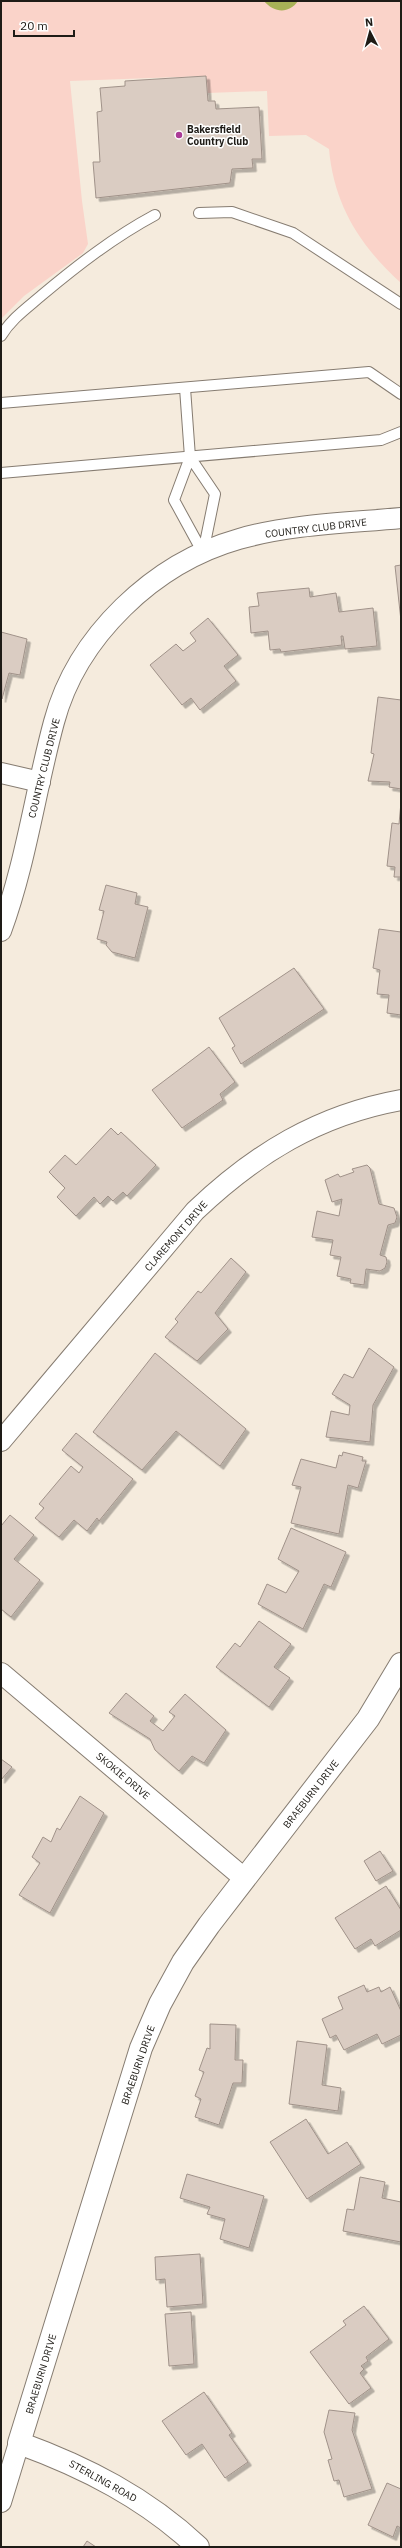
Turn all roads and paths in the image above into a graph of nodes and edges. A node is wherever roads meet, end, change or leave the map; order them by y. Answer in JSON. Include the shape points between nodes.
{"nodes":[{"id":1,"x":199,"y":213,"type":"dead end"},
{"id":2,"x":155,"y":215,"type":"dead end"},
{"id":3,"x":401,"y":304,"type":"edge"},
{"id":4,"x":1,"y":336,"type":"edge"},
{"id":5,"x":185,"y":388,"type":"junction"},
{"id":6,"x":401,"y":394,"type":"edge"},
{"id":7,"x":1,"y":403,"type":"edge"},
{"id":8,"x":401,"y":432,"type":"edge"},
{"id":9,"x":190,"y":457,"type":"junction"},
{"id":10,"x":1,"y":474,"type":"edge"},
{"id":11,"x":401,"y":518,"type":"edge"},
{"id":12,"x":203,"y":553,"type":"junction"},
{"id":13,"x":1,"y":773,"type":"edge"},
{"id":14,"x":40,"y":782,"type":"junction"},
{"id":15,"x":1,"y":931,"type":"edge"},
{"id":16,"x":401,"y":1100,"type":"edge"},
{"id":17,"x":1,"y":1441,"type":"edge"},
{"id":18,"x":401,"y":1664,"type":"edge"},
{"id":19,"x":1,"y":1673,"type":"edge"},
{"id":20,"x":245,"y":1879,"type":"junction"},
{"id":21,"x":19,"y":2443,"type":"junction"},
{"id":22,"x":1,"y":2502,"type":"edge"},
{"id":23,"x":198,"y":2547,"type":"edge"}],
"edges":[{"from":1,"to":3,"type":"lane","via":[[232,212],[293,232]]},
{"from":2,"to":4,"type":"lane","via":[[118,235],[59,281],[8,324]]},
{"from":5,"to":6,"type":"lane","via":[[369,372]]},
{"from":5,"to":7,"type":"lane"},
{"from":5,"to":9,"type":"lane"},
{"from":8,"to":9,"type":"lane","via":[[381,440]]},
{"from":9,"to":10,"type":"lane"},
{"from":9,"to":12,"type":"lane","via":[[215,494]]},
{"from":9,"to":12,"type":"lane","via":[[174,500]]},
{"from":11,"to":12,"type":"street","name":"COUNTRY CLUB DRIVE","via":[[276,531],[239,539]]},
{"from":12,"to":14,"type":"street","name":"COUNTRY CLUB DRIVE","via":[[169,571],[138,594],[117,614],[93,644],[70,680],[54,720]]},
{"from":13,"to":14,"type":"street"},
{"from":14,"to":15,"type":"street","name":"COUNTRY CLUB DRIVE","via":[[20,872]]},
{"from":16,"to":17,"type":"street","name":"CLAREMONT DRIVE","via":[[344,1114],[303,1131],[264,1154],[228,1180],[195,1211]]},
{"from":18,"to":20,"type":"street","name":"BRAEBURN DRIVE","via":[[368,1719]]},
{"from":19,"to":20,"type":"street","name":"SKOKIE DRIVE"},
{"from":20,"to":21,"type":"street","name":"BRAEBURN DRIVE","via":[[183,1962],[160,2004],[141,2048]]},
{"from":21,"to":22,"type":"street","name":"BRAEBURN DRIVE"},
{"from":21,"to":23,"type":"street","name":"STERLING ROAD","via":[[60,2458],[104,2479],[145,2504]]}]}
